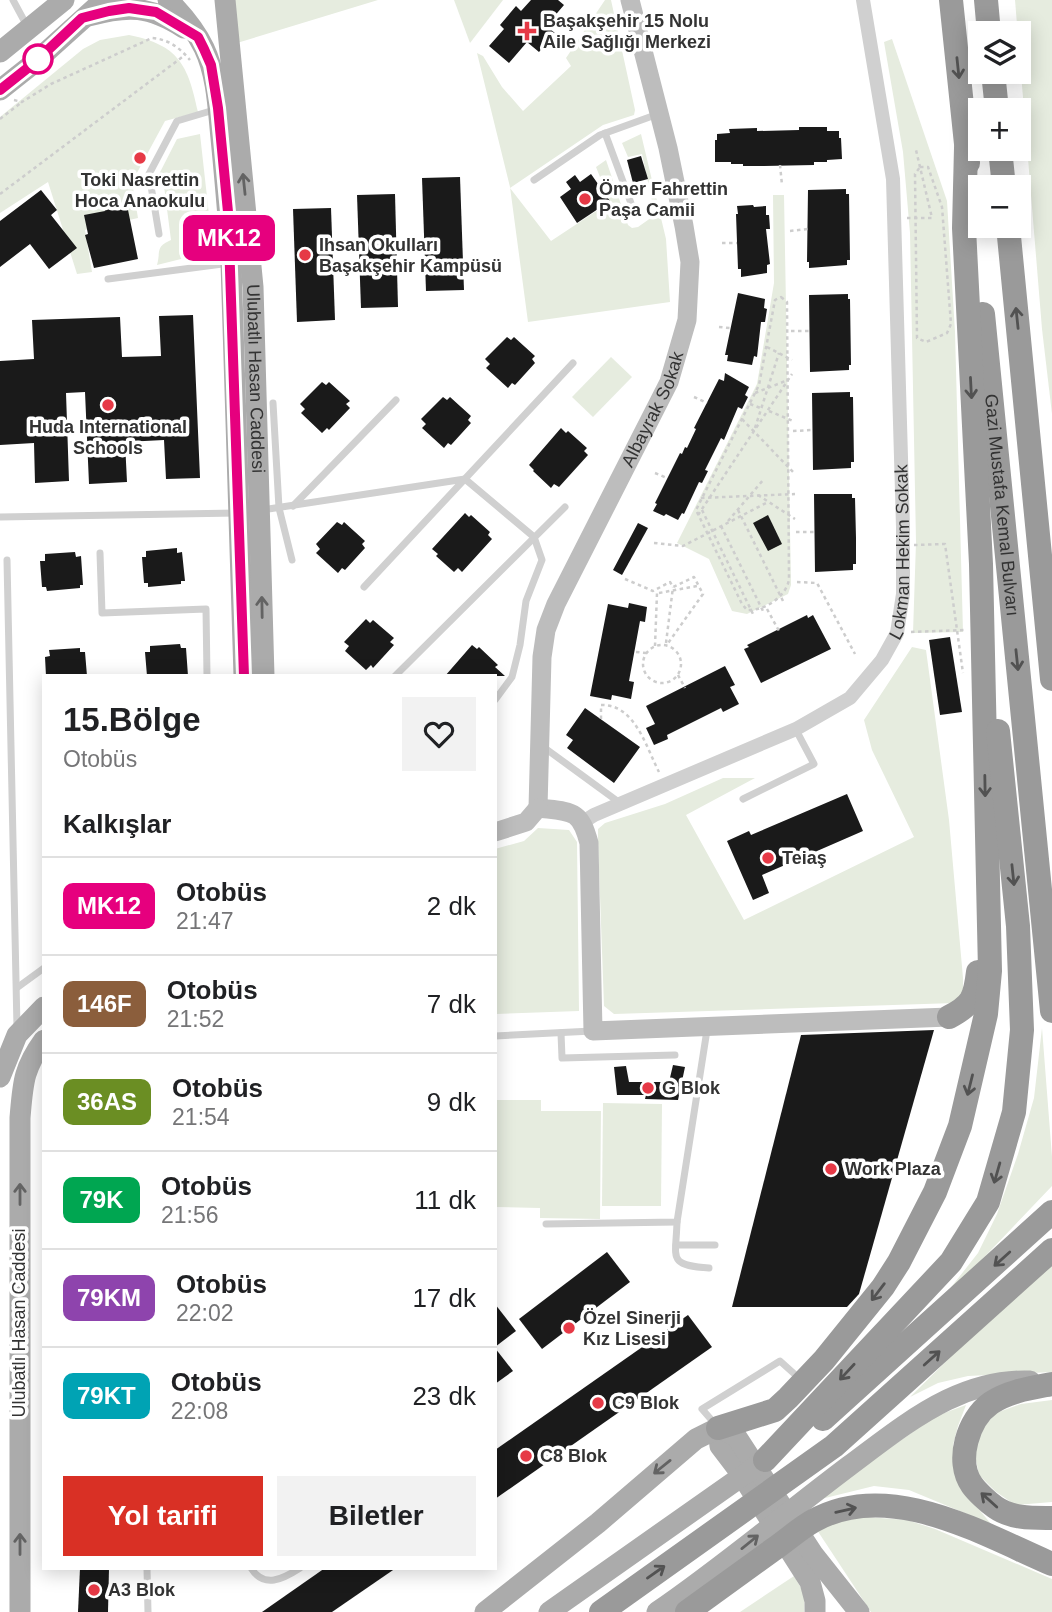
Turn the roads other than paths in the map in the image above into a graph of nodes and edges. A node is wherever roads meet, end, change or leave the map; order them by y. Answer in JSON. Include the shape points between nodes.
{"nodes":[{"id":1,"x":64,"y":0,"type":"edge"},
{"id":2,"x":104,"y":0,"type":"edge"},
{"id":3,"x":219,"y":0,"type":"edge"},
{"id":4,"x":225,"y":0,"type":"edge"},
{"id":5,"x":629,"y":0,"type":"edge"},
{"id":6,"x":863,"y":0,"type":"edge"},
{"id":7,"x":951,"y":0,"type":"edge"},
{"id":8,"x":986,"y":0,"type":"edge"},
{"id":9,"x":14,"y":1,"type":"edge"},
{"id":10,"x":178,"y":5,"type":"edge"},
{"id":11,"x":82,"y":18,"type":"junction"},
{"id":12,"x":988,"y":21,"type":"edge"},
{"id":13,"x":227,"y":22,"type":"junction"},
{"id":14,"x":29,"y":30,"type":"junction"},
{"id":15,"x":198,"y":37,"type":"junction"},
{"id":16,"x":0,"y":52,"type":"edge"},
{"id":17,"x":4,"y":94,"type":"edge"},
{"id":18,"x":218,"y":108,"type":"junction"},
{"id":19,"x":659,"y":114,"type":"junction"},
{"id":20,"x":605,"y":133,"type":"junction"},
{"id":21,"x":966,"y":148,"type":"junction"},
{"id":22,"x":534,"y":180,"type":"dead end"},
{"id":23,"x":635,"y":214,"type":"dead end"},
{"id":24,"x":159,"y":234,"type":"dead end"},
{"id":25,"x":1009,"y":238,"type":"edge"},
{"id":26,"x":231,"y":262,"type":"junction"},
{"id":27,"x":108,"y":279,"type":"dead end"},
{"id":28,"x":573,"y":363,"type":"dead end"},
{"id":29,"x":1024,"y":386,"type":"junction"},
{"id":30,"x":396,"y":400,"type":"dead end"},
{"id":31,"x":274,"y":403,"type":"dead end"},
{"id":32,"x":465,"y":479,"type":"junction"},
{"id":33,"x":292,"y":506,"type":"junction"},
{"id":34,"x":565,"y":507,"type":"dead end"},
{"id":35,"x":258,"y":511,"type":"junction"},
{"id":36,"x":1052,"y":516,"type":"edge"},
{"id":37,"x":0,"y":517,"type":"edge"},
{"id":38,"x":534,"y":537,"type":"junction"},
{"id":39,"x":100,"y":553,"type":"dead end"},
{"id":40,"x":7,"y":560,"type":"dead end"},
{"id":41,"x":292,"y":560,"type":"dead end"},
{"id":42,"x":981,"y":564,"type":"junction"},
{"id":43,"x":364,"y":587,"type":"dead end"},
{"id":44,"x":520,"y":645,"type":"junction"},
{"id":45,"x":544,"y":648,"type":"junction"},
{"id":46,"x":207,"y":674,"type":"edge"},
{"id":47,"x":244,"y":674,"type":"edge"},
{"id":48,"x":264,"y":674,"type":"edge"},
{"id":49,"x":397,"y":674,"type":"edge"},
{"id":50,"x":1052,"y":679,"type":"edge"},
{"id":51,"x":497,"y":697,"type":"edge"},
{"id":52,"x":796,"y":729,"type":"junction"},
{"id":53,"x":540,"y":744,"type":"junction"},
{"id":54,"x":743,"y":799,"type":"dead end"},
{"id":55,"x":620,"y":804,"type":"junction"},
{"id":56,"x":538,"y":808,"type":"junction"},
{"id":57,"x":583,"y":822,"type":"junction"},
{"id":58,"x":497,"y":831,"type":"edge"},
{"id":59,"x":986,"y":846,"type":"junction"},
{"id":60,"x":42,"y":970,"type":"edge"},
{"id":61,"x":18,"y":988,"type":"junction"},
{"id":62,"x":42,"y":1009,"type":"edge"},
{"id":63,"x":1052,"y":1011,"type":"edge"},
{"id":64,"x":949,"y":1017,"type":"junction"},
{"id":65,"x":708,"y":1025,"type":"junction"},
{"id":66,"x":593,"y":1031,"type":"junction"},
{"id":67,"x":561,"y":1034,"type":"junction"},
{"id":68,"x":17,"y":1035,"type":"junction"},
{"id":69,"x":497,"y":1036,"type":"edge"},
{"id":70,"x":42,"y":1043,"type":"edge"},
{"id":71,"x":979,"y":1052,"type":"junction"},
{"id":72,"x":675,"y":1055,"type":"dead end"},
{"id":73,"x":0,"y":1077,"type":"edge"},
{"id":74,"x":1052,"y":1212,"type":"edge"},
{"id":75,"x":677,"y":1222,"type":"junction"},
{"id":76,"x":546,"y":1224,"type":"dead end"},
{"id":77,"x":676,"y":1245,"type":"junction"},
{"id":78,"x":715,"y":1245,"type":"dead end"},
{"id":79,"x":1052,"y":1250,"type":"edge"},
{"id":80,"x":709,"y":1268,"type":"dead end"},
{"id":81,"x":804,"y":1382,"type":"junction"},
{"id":82,"x":1052,"y":1383,"type":"edge"},
{"id":83,"x":719,"y":1428,"type":"junction"},
{"id":84,"x":753,"y":1464,"type":"junction"},
{"id":85,"x":1052,"y":1518,"type":"edge"},
{"id":86,"x":805,"y":1558,"type":"junction"},
{"id":87,"x":1052,"y":1564,"type":"edge"},
{"id":88,"x":147,"y":1570,"type":"edge"},
{"id":89,"x":252,"y":1570,"type":"edge"},
{"id":90,"x":297,"y":1570,"type":"edge"},
{"id":91,"x":20,"y":1612,"type":"edge"},
{"id":92,"x":148,"y":1612,"type":"edge"},
{"id":93,"x":485,"y":1612,"type":"edge"},
{"id":94,"x":549,"y":1612,"type":"edge"},
{"id":95,"x":601,"y":1612,"type":"edge"},
{"id":96,"x":657,"y":1612,"type":"edge"},
{"id":97,"x":687,"y":1612,"type":"edge"},
{"id":98,"x":815,"y":1612,"type":"edge"},
{"id":99,"x":859,"y":1612,"type":"edge"}],
"edges":[{"from":1,"to":14,"type":"main road"},
{"from":2,"to":11,"type":"main road"},
{"from":3,"to":13,"type":"main road"},
{"from":4,"to":13,"type":"main road","name":"Ulubatlı Hasan Caddesi"},
{"from":5,"to":19,"type":"street","name":"Albayrak Sokak"},
{"from":6,"to":52,"type":"street","name":"Lokman Hekim Sokak","via":[[893,179],[903,594],[897,633],[883,660],[850,698]]},
{"from":7,"to":21,"type":"highway","name":"Gazi Mustafa Kemal Bulvarı","one_way":true},
{"from":8,"to":12,"type":"highway"},
{"from":9,"to":14,"type":"lane"},
{"from":10,"to":15,"type":"main road","name":"Ulubatlı Hasan Caddesi"},
{"from":11,"to":15,"type":"main road","via":[[143,9],[167,17]]},
{"from":11,"to":17,"type":"main road"},
{"from":35,"to":13,"type":"main road","name":"Ulubatlı Hasan Caddesi","one_way":true,"via":[[250,248]]},
{"from":14,"to":16,"type":"main road"},
{"from":15,"to":18,"type":"main road","name":"Ulubatlı Hasan Caddesi","via":[[211,65]]},
{"from":18,"to":24,"type":"lane","via":[[177,121],[149,174]]},
{"from":18,"to":26,"type":"main road","name":"Ulubatlı Hasan Caddesi"},
{"from":19,"to":20,"type":"lane"},
{"from":19,"to":45,"type":"street","name":"Albayrak Sokak","via":[[690,262],[687,320],[669,382],[556,604]]},
{"from":20,"to":22,"type":"lane"},
{"from":20,"to":23,"type":"lane"},
{"from":21,"to":42,"type":"highway","one_way":true,"via":[[964,228]]},
{"from":21,"to":63,"type":"highway","name":"Gazi Mustafa Kemal Bulvarı","one_way":true},
{"from":29,"to":25,"type":"highway","name":"Gazi Mustafa Kemal Bulvarı","one_way":true},
{"from":26,"to":27,"type":"lane"},
{"from":26,"to":35,"type":"main road","name":"Ulubatlı Hasan Caddesi"},
{"from":28,"to":32,"type":"lane"},
{"from":29,"to":36,"type":"highway"},
{"from":29,"to":50,"type":"highway","name":"Gazi Mustafa Kemal Bulvarı"},
{"from":30,"to":33,"type":"lane"},
{"from":31,"to":35,"type":"lane"},
{"from":32,"to":33,"type":"lane"},
{"from":32,"to":38,"type":"lane"},
{"from":32,"to":43,"type":"lane"},
{"from":33,"to":35,"type":"lane"},
{"from":34,"to":38,"type":"lane"},
{"from":35,"to":37,"type":"lane"},
{"from":35,"to":41,"type":"lane"},
{"from":35,"to":47,"type":"main road","name":"Ulubatlı Hasan Caddesi"},
{"from":48,"to":35,"type":"main road","name":"Ulubatlı Hasan Caddesi","one_way":true},
{"from":38,"to":44,"type":"lane","via":[[542,560],[526,601]]},
{"from":38,"to":49,"type":"lane"},
{"from":39,"to":46,"type":"lane","via":[[102,613],[206,608]]},
{"from":40,"to":61,"type":"lane"},
{"from":42,"to":59,"type":"highway","one_way":true},
{"from":42,"to":84,"type":"highway","one_way":true,"via":[[1018,926],[1022,1030],[1014,1112],[988,1202],[951,1262]]},
{"from":44,"to":45,"type":"lane"},
{"from":44,"to":51,"type":"lane","via":[[512,677]]},
{"from":45,"to":53,"type":"street","name":"Albayrak Sokak"},
{"from":52,"to":54,"type":"lane","via":[[814,764]]},
{"from":52,"to":55,"type":"street","name":"Lokman Hekim Sokak"},
{"from":53,"to":55,"type":"lane"},
{"from":53,"to":56,"type":"street","name":"Albayrak Sokak"},
{"from":55,"to":57,"type":"street","name":"Lokman Hekim Sokak"},
{"from":56,"to":57,"type":"street","via":[[575,815]]},
{"from":56,"to":58,"type":"street","via":[[526,822]]},
{"from":57,"to":66,"type":"street","via":[[589,843]]},
{"from":59,"to":64,"type":"highway","via":[[975,991],[971,1002]]},
{"from":59,"to":71,"type":"highway","via":[[990,971]]},
{"from":60,"to":61,"type":"lane"},
{"from":61,"to":68,"type":"lane"},
{"from":62,"to":68,"type":"main road"},
{"from":64,"to":65,"type":"street"},
{"from":64,"to":71,"type":"highway","via":[[969,1032]]},
{"from":65,"to":66,"type":"street"},
{"from":65,"to":75,"type":"lane"},
{"from":66,"to":67,"type":"lane"},
{"from":67,"to":69,"type":"lane"},
{"from":67,"to":72,"type":"lane","via":[[562,1058]]},
{"from":68,"to":73,"type":"main road"},
{"from":91,"to":70,"type":"main road","name":"Ulubatlı Hasan Caddesi","one_way":true,"via":[[20,1118],[30,1060]]},
{"from":71,"to":81,"type":"highway","one_way":true,"via":[[960,1126],[935,1192],[899,1262]]},
{"from":74,"to":84,"type":"highway","one_way":true,"via":[[817,1425]]},
{"from":75,"to":76,"type":"lane"},
{"from":75,"to":77,"type":"lane"},
{"from":77,"to":78,"type":"lane"},
{"from":77,"to":80,"type":"lane","via":[[680,1264]]},
{"from":95,"to":79,"type":"highway","one_way":true,"via":[[834,1446]]},
{"from":81,"to":83,"type":"highway","via":[[775,1409]]},
{"from":81,"to":83,"type":"lane","via":[[780,1361],[702,1409]]},
{"from":85,"to":82,"type":"highway","one_way":true,"via":[[1017,1517],[995,1507],[972,1485],[965,1455],[973,1423],[988,1405],[1008,1394]]},
{"from":96,"to":82,"type":"main road","one_way":true,"via":[[879,1443],[946,1401],[979,1388],[1022,1381]]},
{"from":83,"to":84,"type":"main road","via":[[736,1436]]},
{"from":83,"to":93,"type":"main road","one_way":true,"via":[[696,1439]]},
{"from":84,"to":86,"type":"main road"},
{"from":84,"to":94,"type":"main road"},
{"from":86,"to":98,"type":"main road"},
{"from":86,"to":99,"type":"main road"},
{"from":97,"to":87,"type":"highway","one_way":true,"via":[[814,1521],[873,1505],[916,1509],[947,1519]]},
{"from":88,"to":92,"type":"lane"},
{"from":89,"to":90,"type":"lane","via":[[268,1581]]}]}
